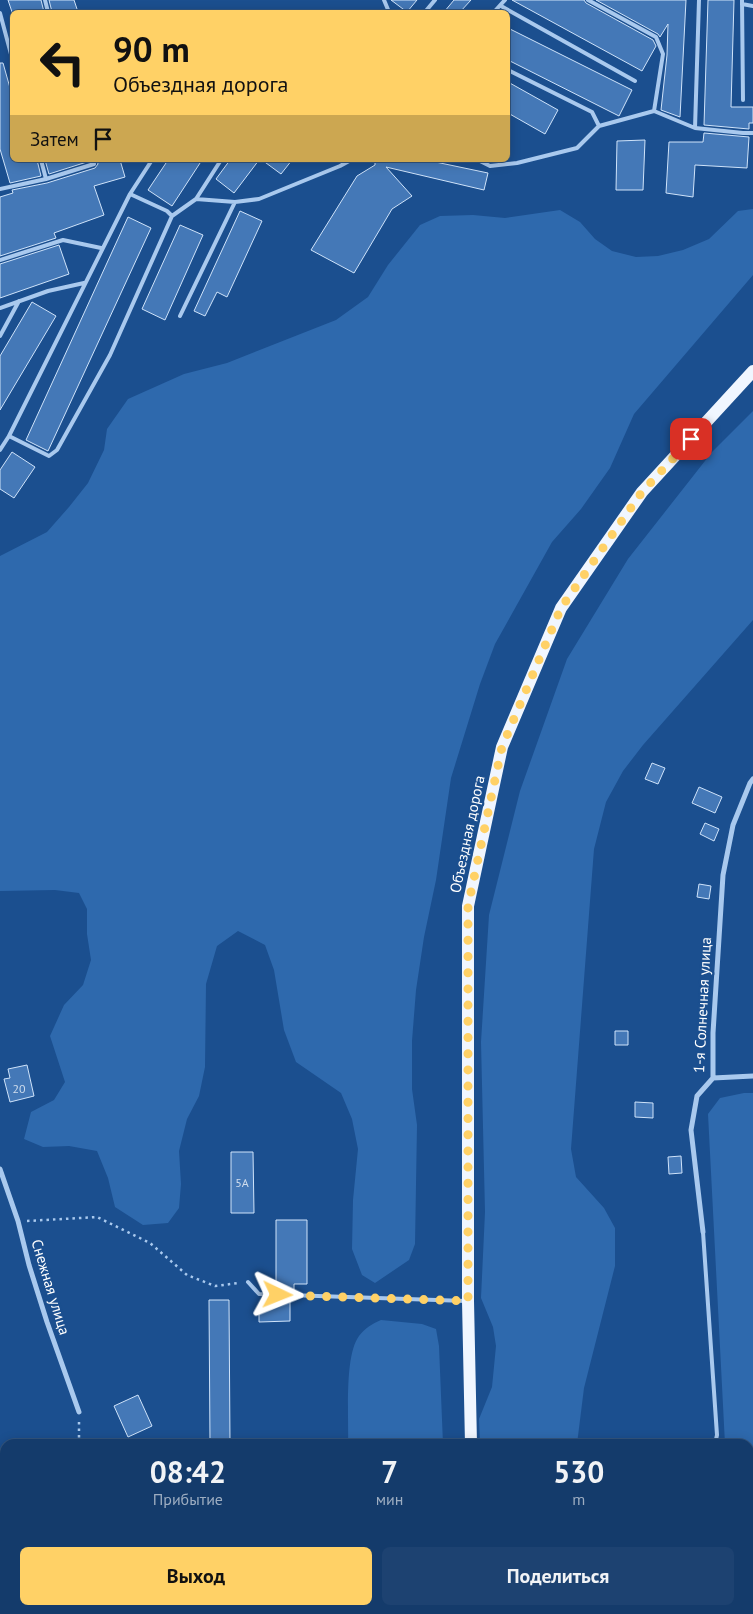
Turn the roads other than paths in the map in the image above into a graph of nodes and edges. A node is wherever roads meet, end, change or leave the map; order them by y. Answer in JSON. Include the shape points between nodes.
{"nodes":[{"id":1,"x":435,"y":0,"type":"edge"},
{"id":2,"x":505,"y":0,"type":"edge"},
{"id":3,"x":588,"y":0,"type":"edge"},
{"id":4,"x":699,"y":0,"type":"edge"},
{"id":5,"x":742,"y":2,"type":"edge"},
{"id":6,"x":501,"y":6,"type":"junction"},
{"id":7,"x":753,"y":6,"type":"edge"},
{"id":8,"x":426,"y":10,"type":"edge"},
{"id":9,"x":496,"y":10,"type":"edge"},
{"id":10,"x":508,"y":10,"type":"edge"},
{"id":11,"x":510,"y":11,"type":"edge"},
{"id":12,"x":0,"y":13,"type":"edge"},
{"id":13,"x":10,"y":50,"type":"edge"},
{"id":14,"x":510,"y":71,"type":"edge"},
{"id":15,"x":635,"y":81,"type":"dead end"},
{"id":16,"x":743,"y":100,"type":"dead end"},
{"id":17,"x":654,"y":111,"type":"junction"},
{"id":18,"x":599,"y":126,"type":"junction"},
{"id":19,"x":695,"y":128,"type":"junction"},
{"id":20,"x":753,"y":133,"type":"edge"},
{"id":21,"x":42,"y":162,"type":"edge"},
{"id":22,"x":94,"y":162,"type":"edge"},
{"id":23,"x":151,"y":162,"type":"edge"},
{"id":24,"x":220,"y":162,"type":"edge"},
{"id":25,"x":347,"y":162,"type":"edge"},
{"id":26,"x":482,"y":162,"type":"edge"},
{"id":27,"x":46,"y":179,"type":"junction"},
{"id":28,"x":0,"y":189,"type":"edge"},
{"id":29,"x":130,"y":194,"type":"junction"},
{"id":30,"x":196,"y":198,"type":"junction"},
{"id":31,"x":235,"y":202,"type":"junction"},
{"id":32,"x":172,"y":216,"type":"junction"},
{"id":33,"x":101,"y":248,"type":"junction"},
{"id":34,"x":0,"y":260,"type":"edge"},
{"id":35,"x":84,"y":283,"type":"junction"},
{"id":36,"x":19,"y":301,"type":"junction"},
{"id":37,"x":0,"y":308,"type":"edge"},
{"id":38,"x":180,"y":316,"type":"dead end"},
{"id":39,"x":0,"y":336,"type":"edge"},
{"id":40,"x":753,"y":372,"type":"edge"},
{"id":41,"x":9,"y":436,"type":"junction"},
{"id":42,"x":0,"y":450,"type":"edge"},
{"id":43,"x":753,"y":779,"type":"edge"},
{"id":44,"x":753,"y":1076,"type":"edge"},
{"id":45,"x":713,"y":1078,"type":"junction"},
{"id":46,"x":0,"y":1169,"type":"edge"},
{"id":47,"x":703,"y":1232,"type":"joint"},
{"id":48,"x":248,"y":1282,"type":"road end"},
{"id":49,"x":468,"y":1301,"type":"junction"},
{"id":50,"x":79,"y":1412,"type":"road end"},
{"id":51,"x":471,"y":1439,"type":"edge"},
{"id":52,"x":716,"y":1439,"type":"edge"}],
"edges":[{"from":1,"to":8,"type":"lane"},
{"from":2,"to":6,"type":"lane"},
{"from":3,"to":17,"type":"lane","via":[[656,36],[663,54]]},
{"from":4,"to":19,"type":"lane"},
{"from":5,"to":7,"type":"lane"},
{"from":5,"to":16,"type":"lane"},
{"from":6,"to":9,"type":"lane"},
{"from":6,"to":10,"type":"lane"},
{"from":11,"to":15,"type":"lane"},
{"from":12,"to":13,"type":"lane"},
{"from":14,"to":18,"type":"lane","via":[[592,112]]},
{"from":17,"to":18,"type":"lane"},
{"from":17,"to":19,"type":"lane"},
{"from":18,"to":26,"type":"lane","via":[[577,148],[517,163],[490,166]]},
{"from":19,"to":20,"type":"lane"},
{"from":21,"to":27,"type":"lane"},
{"from":22,"to":27,"type":"lane"},
{"from":23,"to":29,"type":"lane"},
{"from":24,"to":30,"type":"lane"},
{"from":25,"to":31,"type":"lane","via":[[259,199]]},
{"from":27,"to":28,"type":"lane"},
{"from":29,"to":32,"type":"lane"},
{"from":29,"to":33,"type":"lane"},
{"from":30,"to":31,"type":"lane"},
{"from":30,"to":32,"type":"lane"},
{"from":31,"to":38,"type":"lane"},
{"from":32,"to":41,"type":"lane","via":[[110,355],[57,450],[49,456]]},
{"from":33,"to":34,"type":"lane","via":[[63,240]]},
{"from":33,"to":35,"type":"lane"},
{"from":35,"to":36,"type":"lane"},
{"from":35,"to":41,"type":"lane"},
{"from":36,"to":37,"type":"lane"},
{"from":36,"to":39,"type":"lane"},
{"from":40,"to":49,"type":"main road","name":"Объездная дорога","via":[[642,492],[561,608],[502,747],[468,906]]},
{"from":41,"to":42,"type":"lane"},
{"from":43,"to":45,"type":"street","name":"1-я Солнечная улица","via":[[733,825],[723,875]]},
{"from":44,"to":45,"type":"street"},
{"from":45,"to":47,"type":"street","name":"1-я Солнечная улица","via":[[697,1096],[691,1130]]},
{"from":46,"to":50,"type":"street","name":"Снежная улица","via":[[47,1322]]},
{"from":47,"to":52,"type":"lane"},
{"from":48,"to":49,"type":"lane","via":[[259,1294]]},
{"from":49,"to":51,"type":"main road","name":"Объездная дорога"}]}
